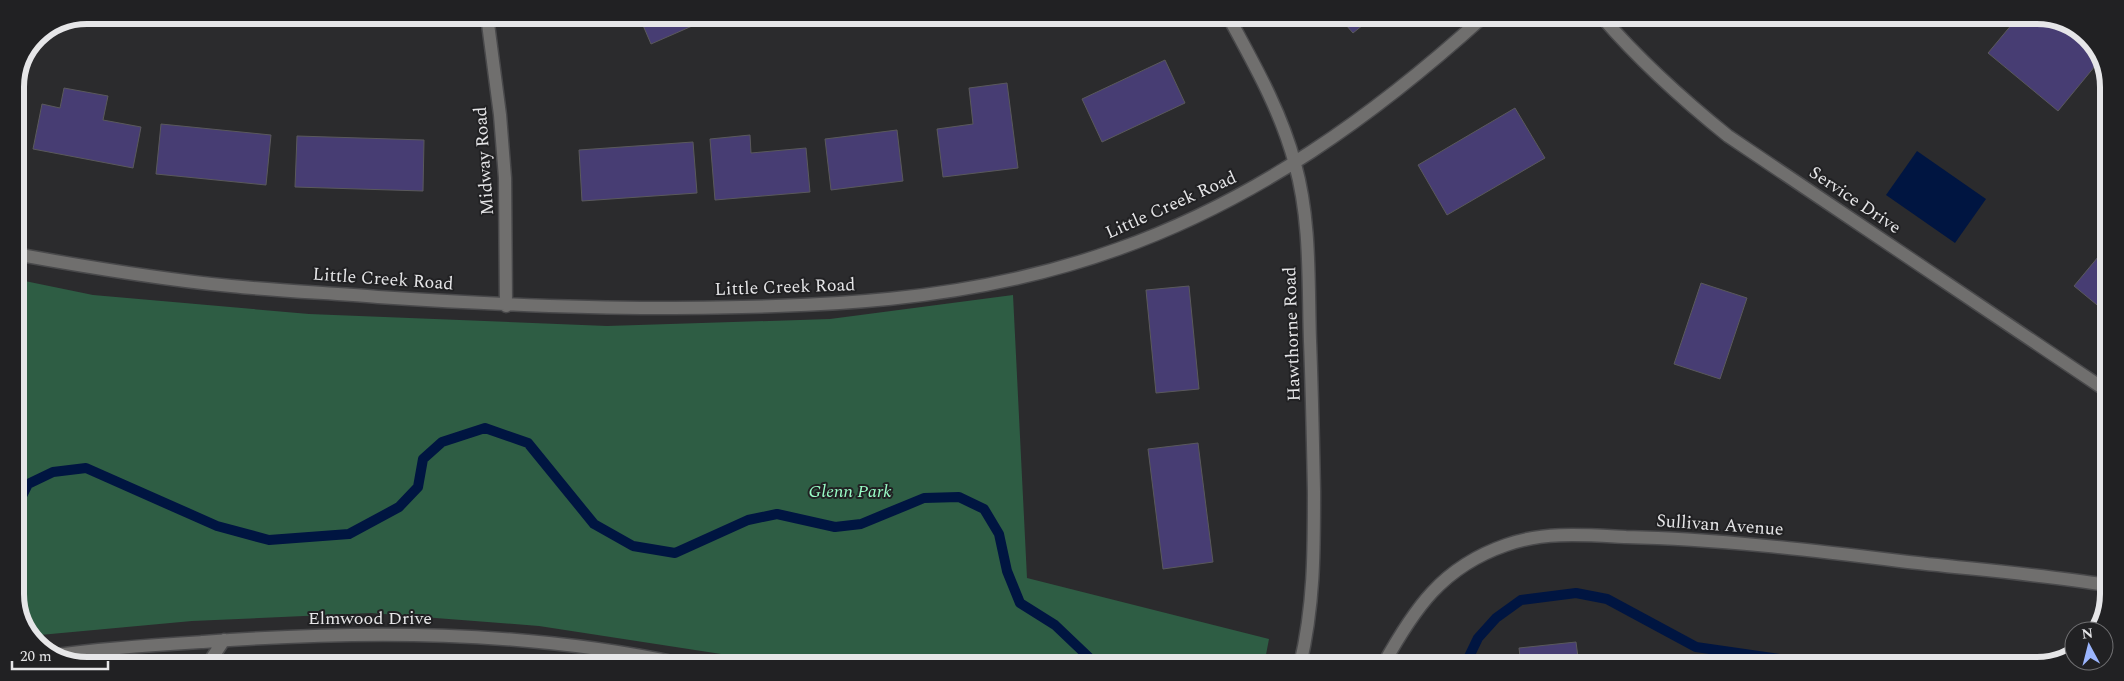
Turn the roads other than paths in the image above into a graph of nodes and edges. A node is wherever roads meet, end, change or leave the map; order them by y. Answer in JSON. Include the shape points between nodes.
{"nodes":[{"id":1,"x":488,"y":24,"type":"edge"},
{"id":2,"x":1232,"y":24,"type":"edge"},
{"id":3,"x":1475,"y":24,"type":"edge"},
{"id":4,"x":1608,"y":24,"type":"edge"},
{"id":5,"x":1295,"y":163,"type":"junction"},
{"id":6,"x":24,"y":256,"type":"edge"},
{"id":7,"x":506,"y":306,"type":"junction"},
{"id":8,"x":2100,"y":385,"type":"edge"},
{"id":9,"x":2100,"y":584,"type":"edge"},
{"id":10,"x":224,"y":640,"type":"junction"},
{"id":11,"x":72,"y":655,"type":"edge"},
{"id":12,"x":213,"y":657,"type":"edge"},
{"id":13,"x":645,"y":657,"type":"edge"},
{"id":14,"x":1302,"y":657,"type":"edge"},
{"id":15,"x":1388,"y":657,"type":"edge"}],
"edges":[{"from":1,"to":7,"type":"street","name":"Midway Road","via":[[505,178]]},
{"from":2,"to":5,"type":"street","name":"Hawthorne Road","via":[[1281,120]]},
{"from":3,"to":5,"type":"street","name":"Little Creek Road","via":[[1428,67],[1370,112]]},
{"from":4,"to":8,"type":"street","name":"Service Drive","via":[[1680,97],[1728,136]]},
{"from":5,"to":7,"type":"street","name":"Little Creek Road","via":[[1184,222],[1120,249],[986,287],[850,304],[764,308]]},
{"from":5,"to":14,"type":"street","name":"Hawthorne Road","via":[[1306,220],[1313,433],[1314,569]]},
{"from":6,"to":7,"type":"street","name":"Little Creek Road","via":[[116,272],[230,286]]},
{"from":9,"to":15,"type":"street","name":"Sullivan Avenue","via":[[1771,545],[1675,538],[1542,536],[1506,545],[1473,560],[1443,581],[1417,608]]},
{"from":10,"to":11,"type":"street","name":"Elmwood Drive","via":[[103,649]]},
{"from":10,"to":12,"type":"street"},
{"from":10,"to":13,"type":"street","name":"Elmwood Drive","via":[[342,634],[470,637]]}]}
